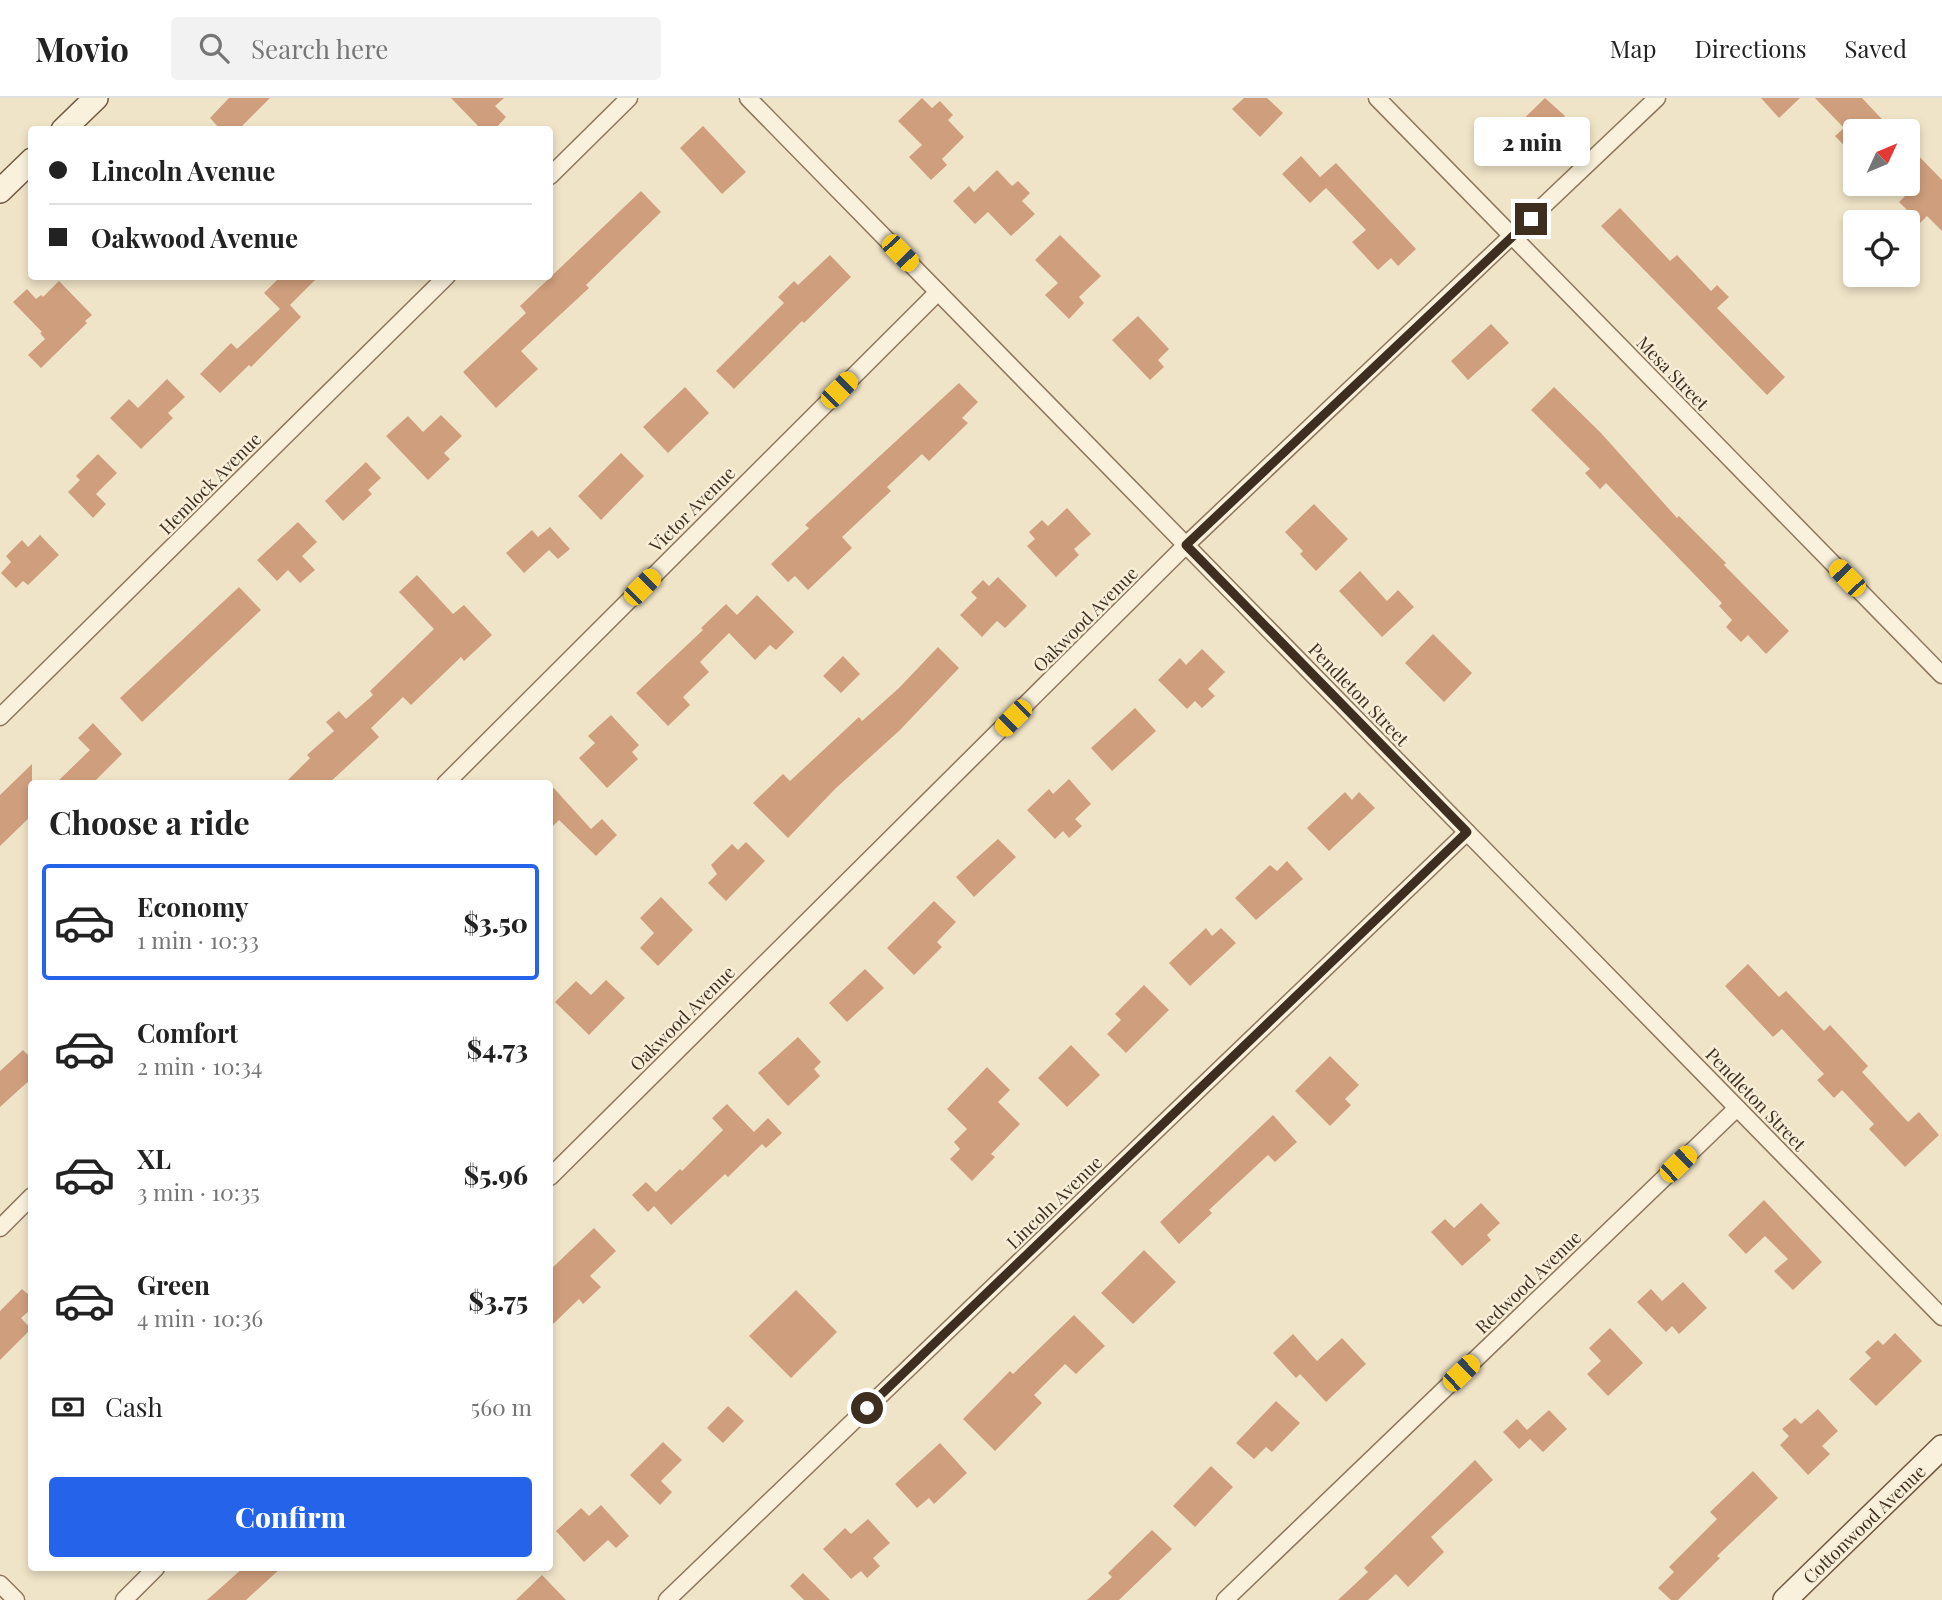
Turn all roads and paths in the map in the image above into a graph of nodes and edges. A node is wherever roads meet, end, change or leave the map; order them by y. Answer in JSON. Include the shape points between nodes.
{"nodes":[{"id":1,"x":96,"y":98,"type":"edge"},
{"id":2,"x":629,"y":98,"type":"edge"},
{"id":3,"x":748,"y":98,"type":"edge"},
{"id":4,"x":1377,"y":98,"type":"edge"},
{"id":5,"x":1657,"y":98,"type":"edge"},
{"id":6,"x":67,"y":126,"type":"edge"},
{"id":7,"x":28,"y":164,"type":"edge"},
{"id":8,"x":553,"y":173,"type":"edge"},
{"id":9,"x":0,"y":191,"type":"edge"},
{"id":10,"x":1513,"y":236,"type":"junction"},
{"id":11,"x":443,"y":280,"type":"edge"},
{"id":12,"x":938,"y":292,"type":"junction"},
{"id":13,"x":1186,"y":545,"type":"junction"},
{"id":14,"x":1942,"y":675,"type":"edge"},
{"id":15,"x":0,"y":717,"type":"edge"},
{"id":16,"x":449,"y":780,"type":"edge"},
{"id":17,"x":1467,"y":832,"type":"junction"},
{"id":18,"x":1737,"y":1108,"type":"junction"},
{"id":19,"x":553,"y":1174,"type":"edge"},
{"id":20,"x":28,"y":1200,"type":"edge"},
{"id":21,"x":0,"y":1228,"type":"edge"},
{"id":22,"x":1942,"y":1317,"type":"edge"},
{"id":23,"x":1942,"y":1447,"type":"edge"},
{"id":24,"x":153,"y":1571,"type":"edge"},
{"id":25,"x":0,"y":1584,"type":"edge"},
{"id":26,"x":16,"y":1600,"type":"edge"},
{"id":27,"x":124,"y":1600,"type":"edge"},
{"id":28,"x":667,"y":1600,"type":"edge"},
{"id":29,"x":1225,"y":1600,"type":"edge"},
{"id":30,"x":1785,"y":1600,"type":"edge"}],
"edges":[{"from":1,"to":6,"type":"street"},
{"from":2,"to":8,"type":"street"},
{"from":3,"to":12,"type":"street","name":"Pendleton Street"},
{"from":4,"to":10,"type":"street","name":"Mesa Street"},
{"from":5,"to":10,"type":"street","name":"Oakwood Avenue"},
{"from":7,"to":9,"type":"street"},
{"from":10,"to":13,"type":"street","name":"Oakwood Avenue"},
{"from":10,"to":14,"type":"street","name":"Mesa Street"},
{"from":11,"to":15,"type":"street","name":"Hemlock Avenue"},
{"from":12,"to":13,"type":"street","name":"Pendleton Street"},
{"from":12,"to":16,"type":"street","name":"Victor Avenue"},
{"from":13,"to":17,"type":"street","name":"Pendleton Street"},
{"from":13,"to":19,"type":"street","name":"Oakwood Avenue"},
{"from":17,"to":18,"type":"street","name":"Pendleton Street"},
{"from":17,"to":28,"type":"street","name":"Lincoln Avenue"},
{"from":18,"to":22,"type":"street","name":"Pendleton Street"},
{"from":18,"to":29,"type":"street","name":"Redwood Avenue"},
{"from":20,"to":21,"type":"street"},
{"from":23,"to":30,"type":"street","name":"Cottonwood Avenue"},
{"from":24,"to":27,"type":"street"},
{"from":25,"to":26,"type":"street"}]}
